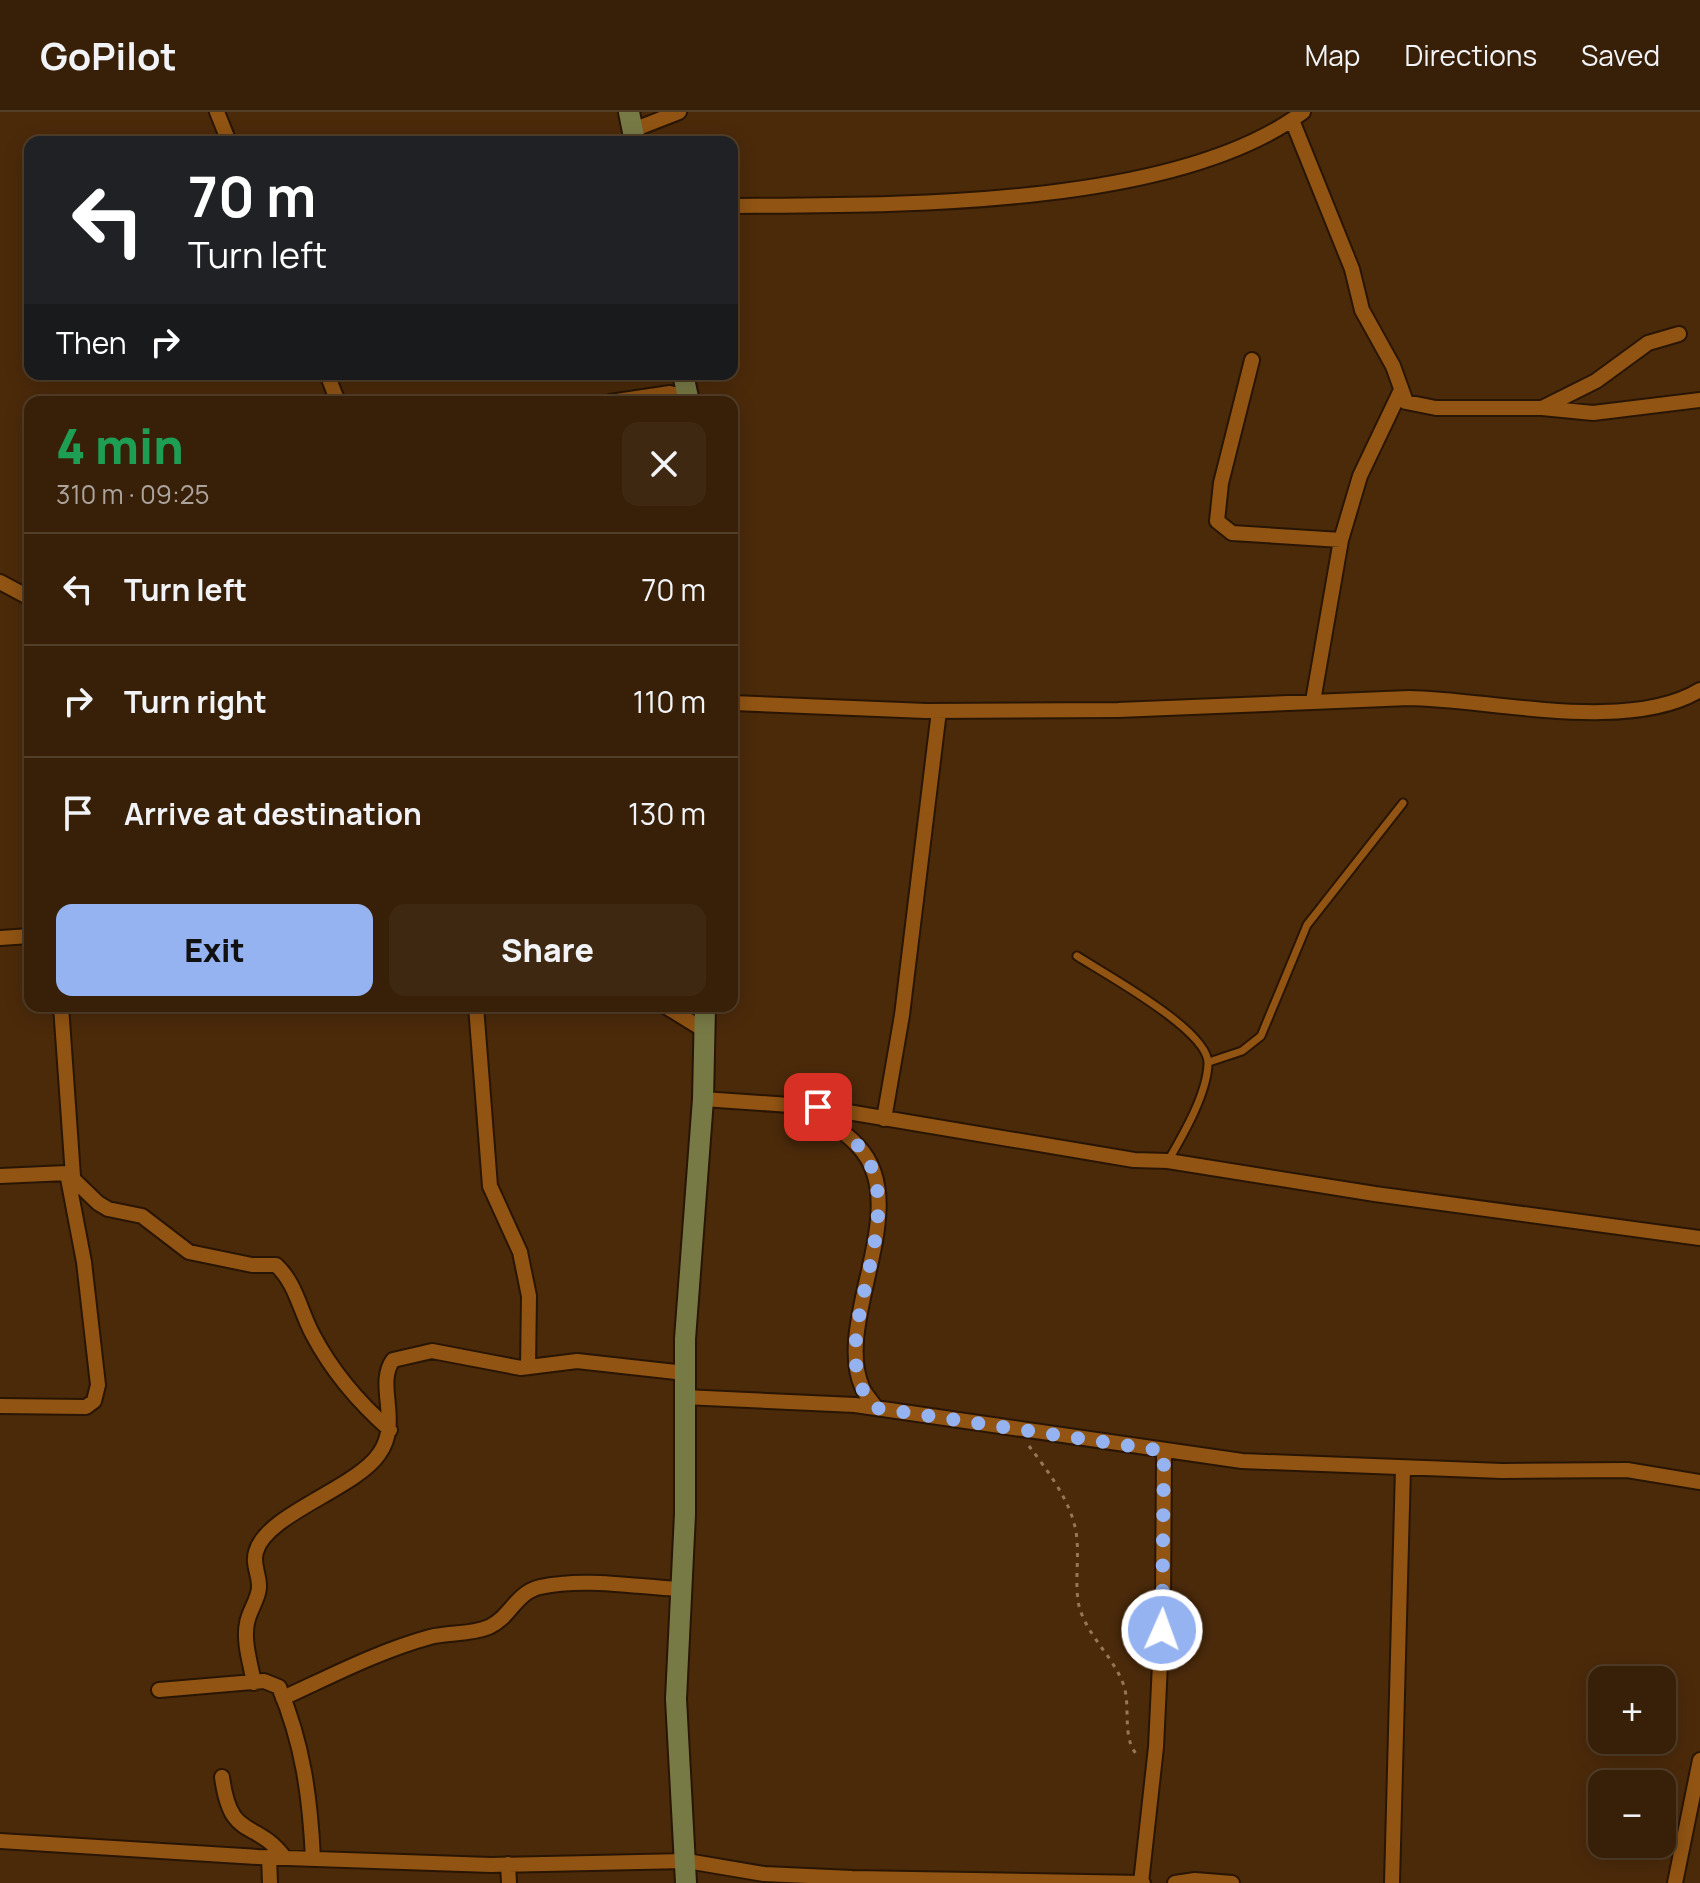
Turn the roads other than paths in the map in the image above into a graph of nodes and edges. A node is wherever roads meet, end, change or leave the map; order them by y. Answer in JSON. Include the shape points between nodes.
{"nodes":[{"id":1,"x":217,"y":112,"type":"edge"},
{"id":2,"x":679,"y":112,"type":"edge"},
{"id":3,"x":1297,"y":116,"type":"edge"},
{"id":4,"x":632,"y":128,"type":"edge"},
{"id":5,"x":227,"y":136,"type":"edge"},
{"id":6,"x":738,"y":206,"type":"edge"},
{"id":7,"x":1679,"y":334,"type":"dead end"},
{"id":8,"x":1252,"y":360,"type":"dead end"},
{"id":9,"x":1400,"y":392,"type":"junction"},
{"id":10,"x":650,"y":396,"type":"edge"},
{"id":11,"x":678,"y":396,"type":"edge"},
{"id":12,"x":1700,"y":400,"type":"edge"},
{"id":13,"x":1542,"y":408,"type":"junction"},
{"id":14,"x":1341,"y":540,"type":"junction"},
{"id":15,"x":0,"y":582,"type":"edge"},
{"id":16,"x":24,"y":595,"type":"edge"},
{"id":17,"x":1700,"y":690,"type":"edge"},
{"id":18,"x":1313,"y":701,"type":"junction"},
{"id":19,"x":738,"y":703,"type":"edge"},
{"id":20,"x":939,"y":711,"type":"junction"},
{"id":21,"x":1403,"y":803,"type":"dead end"},
{"id":22,"x":24,"y":936,"type":"edge"},
{"id":23,"x":0,"y":938,"type":"edge"},
{"id":24,"x":1077,"y":956,"type":"dead end"},
{"id":25,"x":61,"y":1012,"type":"edge"},
{"id":26,"x":476,"y":1012,"type":"edge"},
{"id":27,"x":675,"y":1012,"type":"edge"},
{"id":28,"x":705,"y":1012,"type":"edge"},
{"id":29,"x":704,"y":1030,"type":"junction"},
{"id":30,"x":1209,"y":1062,"type":"junction"},
{"id":31,"x":703,"y":1099,"type":"junction"},
{"id":32,"x":807,"y":1106,"type":"junction"},
{"id":33,"x":884,"y":1119,"type":"junction"},
{"id":34,"x":1168,"y":1161,"type":"junction"},
{"id":35,"x":70,"y":1175,"type":"junction"},
{"id":36,"x":0,"y":1176,"type":"edge"},
{"id":37,"x":1700,"y":1238,"type":"edge"},
{"id":38,"x":528,"y":1367,"type":"junction"},
{"id":39,"x":685,"y":1373,"type":"junction"},
{"id":40,"x":684,"y":1397,"type":"junction"},
{"id":41,"x":0,"y":1406,"type":"edge"},
{"id":42,"x":876,"y":1408,"type":"junction"},
{"id":43,"x":390,"y":1430,"type":"junction"},
{"id":44,"x":1164,"y":1451,"type":"junction"},
{"id":45,"x":1403,"y":1468,"type":"junction"},
{"id":46,"x":1698,"y":1479,"type":"edge"},
{"id":47,"x":680,"y":1589,"type":"junction"},
{"id":48,"x":254,"y":1683,"type":"junction"},
{"id":49,"x":159,"y":1690,"type":"dead end"},
{"id":50,"x":283,"y":1698,"type":"junction"},
{"id":51,"x":1700,"y":1760,"type":"edge"},
{"id":52,"x":222,"y":1777,"type":"dead end"},
{"id":53,"x":0,"y":1841,"type":"edge"},
{"id":54,"x":269,"y":1857,"type":"junction"},
{"id":55,"x":285,"y":1858,"type":"junction"},
{"id":56,"x":313,"y":1858,"type":"junction"},
{"id":57,"x":687,"y":1861,"type":"junction"},
{"id":58,"x":508,"y":1864,"type":"junction"},
{"id":59,"x":1197,"y":1882,"type":"edge"},
{"id":60,"x":270,"y":1883,"type":"edge"},
{"id":61,"x":509,"y":1883,"type":"edge"},
{"id":62,"x":686,"y":1883,"type":"edge"},
{"id":63,"x":1142,"y":1883,"type":"edge"},
{"id":64,"x":1175,"y":1883,"type":"edge"},
{"id":65,"x":1232,"y":1883,"type":"edge"},
{"id":66,"x":1392,"y":1883,"type":"edge"},
{"id":67,"x":1675,"y":1883,"type":"edge"}],
"edges":[{"from":1,"to":5,"type":"street"},
{"from":2,"to":4,"type":"street"},
{"from":3,"to":6,"type":"street","via":[[1234,152],[1183,168],[1093,184],[1012,196]]},
{"from":3,"to":9,"type":"street","via":[[1362,310],[1393,366]]},
{"from":7,"to":13,"type":"street","via":[[1648,343],[1596,381]]},
{"from":8,"to":14,"type":"street","via":[[1221,483],[1217,521],[1232,533]]},
{"from":9,"to":13,"type":"street","via":[[1411,404],[1436,408]]},
{"from":9,"to":14,"type":"street","via":[[1360,476]]},
{"from":10,"to":11,"type":"street"},
{"from":12,"to":13,"type":"street","via":[[1593,413]]},
{"from":14,"to":18,"type":"street"},
{"from":15,"to":16,"type":"street"},
{"from":17,"to":18,"type":"street","via":[[1649,706],[1540,712],[1452,699]]},
{"from":18,"to":20,"type":"street"},
{"from":19,"to":20,"type":"street"},
{"from":20,"to":33,"type":"street"},
{"from":21,"to":30,"type":"lane","via":[[1307,925],[1261,1036],[1242,1051]]},
{"from":22,"to":23,"type":"street"},
{"from":24,"to":30,"type":"lane","via":[[1175,1019],[1201,1040]]},
{"from":25,"to":35,"type":"street"},
{"from":26,"to":38,"type":"street","via":[[490,1185],[529,1296]]},
{"from":27,"to":29,"type":"street"},
{"from":28,"to":29,"type":"street"},
{"from":29,"to":31,"type":"street"},
{"from":30,"to":34,"type":"lane","via":[[1187,1129]]},
{"from":31,"to":32,"type":"street"},
{"from":31,"to":39,"type":"street"},
{"from":32,"to":33,"type":"street"},
{"from":32,"to":42,"type":"street","via":[[859,1146],[875,1178],[877,1234],[856,1358],[862,1388]]},
{"from":33,"to":34,"type":"street"},
{"from":34,"to":37,"type":"street"},
{"from":35,"to":36,"type":"street"},
{"from":35,"to":41,"type":"street","via":[[94,1347],[94,1401],[86,1407]]},
{"from":35,"to":43,"type":"street","via":[[98,1203],[142,1216],[189,1252],[276,1265],[288,1276],[330,1364],[354,1398]]},
{"from":38,"to":39,"type":"street","via":[[577,1361]]},
{"from":38,"to":43,"type":"street","via":[[432,1351],[393,1360],[386,1369]]},
{"from":39,"to":40,"type":"street"},
{"from":40,"to":42,"type":"street"},
{"from":40,"to":47,"type":"street"},
{"from":42,"to":44,"type":"street"},
{"from":43,"to":48,"type":"street","via":[[378,1456],[359,1474],[299,1510],[256,1550],[259,1586],[245,1631]]},
{"from":44,"to":45,"type":"street","via":[[1242,1461]]},
{"from":44,"to":63,"type":"street","via":[[1163,1601]]},
{"from":45,"to":46,"type":"street","via":[[1627,1470]]},
{"from":45,"to":66,"type":"street"},
{"from":47,"to":50,"type":"street","via":[[542,1587],[520,1596],[493,1625],[408,1644]]},
{"from":47,"to":57,"type":"street","via":[[676,1724]]},
{"from":48,"to":49,"type":"street"},
{"from":48,"to":50,"type":"street","via":[[273,1682]]},
{"from":50,"to":56,"type":"street","via":[[297,1730],[308,1781]]},
{"from":51,"to":67,"type":"street"},
{"from":52,"to":55,"type":"street","via":[[227,1809],[235,1820]]},
{"from":53,"to":54,"type":"street"},
{"from":54,"to":55,"type":"street"},
{"from":54,"to":60,"type":"street"},
{"from":55,"to":56,"type":"street"},
{"from":56,"to":58,"type":"street"},
{"from":57,"to":58,"type":"street"},
{"from":57,"to":62,"type":"street"},
{"from":57,"to":63,"type":"street","via":[[764,1874],[838,1878]]},
{"from":58,"to":61,"type":"street"},
{"from":59,"to":64,"type":"street"},
{"from":59,"to":65,"type":"street"}]}
